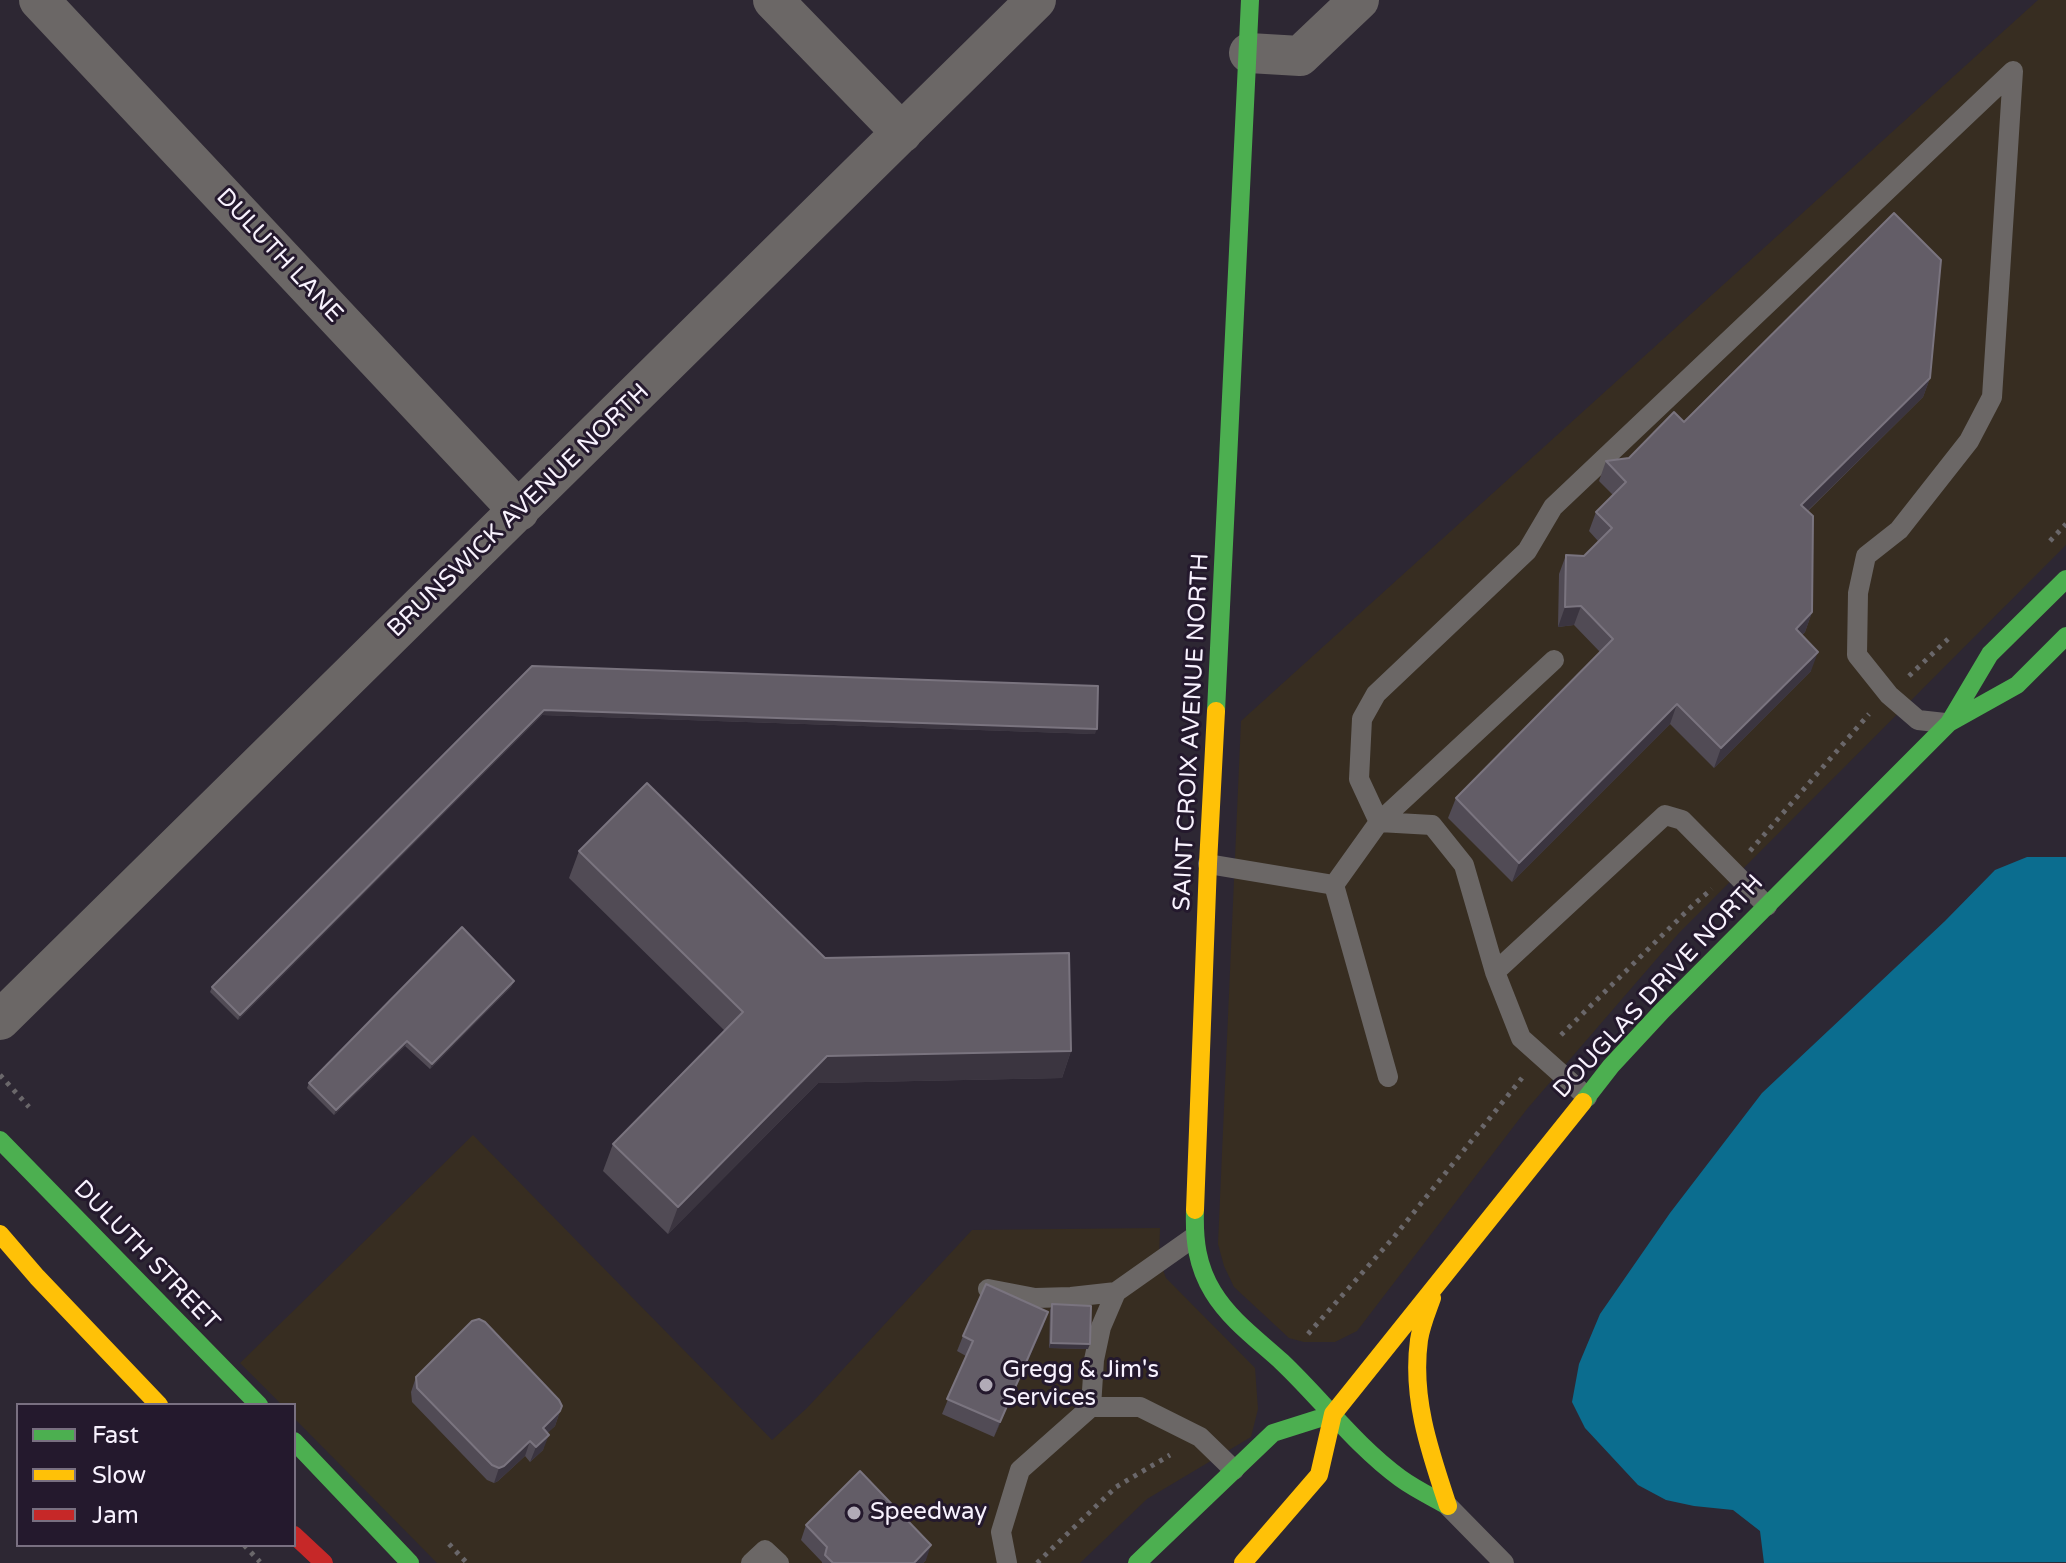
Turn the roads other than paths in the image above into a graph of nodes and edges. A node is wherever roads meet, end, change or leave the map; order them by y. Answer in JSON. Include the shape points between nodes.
{"nodes":[{"id":1,"x":39,"y":0,"type":"edge"},
{"id":2,"x":773,"y":0,"type":"edge"},
{"id":3,"x":1036,"y":0,"type":"edge"},
{"id":4,"x":1250,"y":0,"type":"edge"},
{"id":5,"x":1359,"y":0,"type":"edge"},
{"id":6,"x":1249,"y":53,"type":"junction"},
{"id":7,"x":902,"y":133,"type":"junction"},
{"id":8,"x":519,"y":511,"type":"junction"},
{"id":9,"x":2066,"y":579,"type":"edge"},
{"id":10,"x":2066,"y":636,"type":"edge"},
{"id":11,"x":1554,"y":660,"type":"dead end"},
{"id":12,"x":1949,"y":723,"type":"junction"},
{"id":13,"x":1379,"y":822,"type":"junction"},
{"id":14,"x":1208,"y":864,"type":"junction"},
{"id":15,"x":1334,"y":885,"type":"junction"},
{"id":16,"x":1767,"y":906,"type":"junction"},
{"id":17,"x":1495,"y":972,"type":"junction"},
{"id":18,"x":0,"y":1020,"type":"edge"},
{"id":19,"x":1388,"y":1077,"type":"dead end"},
{"id":20,"x":1587,"y":1097,"type":"junction"},
{"id":21,"x":0,"y":1140,"type":"edge"},
{"id":22,"x":0,"y":1234,"type":"edge"},
{"id":23,"x":1194,"y":1237,"type":"junction"},
{"id":24,"x":1436,"y":1284,"type":"junction"},
{"id":25,"x":988,"y":1289,"type":"edge"},
{"id":26,"x":1116,"y":1292,"type":"junction"},
{"id":27,"x":157,"y":1403,"type":"edge"},
{"id":28,"x":257,"y":1403,"type":"edge"},
{"id":29,"x":1091,"y":1407,"type":"junction"},
{"id":30,"x":1333,"y":1414,"type":"junction"},
{"id":31,"x":296,"y":1443,"type":"edge"},
{"id":32,"x":1234,"y":1470,"type":"junction"},
{"id":33,"x":1448,"y":1506,"type":"junction"},
{"id":34,"x":296,"y":1537,"type":"edge"},
{"id":35,"x":324,"y":1563,"type":"edge"},
{"id":36,"x":410,"y":1563,"type":"edge"},
{"id":37,"x":751,"y":1563,"type":"edge"},
{"id":38,"x":779,"y":1563,"type":"edge"},
{"id":39,"x":1007,"y":1563,"type":"edge"},
{"id":40,"x":1137,"y":1563,"type":"edge"},
{"id":41,"x":1243,"y":1563,"type":"edge"},
{"id":42,"x":1504,"y":1563,"type":"edge"}],
"edges":[{"from":1,"to":8,"type":"street","name":"DULUTH LANE"},
{"from":2,"to":7,"type":"street"},
{"from":3,"to":7,"type":"street","name":"BRUNSWICK AVENUE NORTH"},
{"from":4,"to":6,"type":"street","name":"SAINT CROIX AVENUE NORTH"},
{"from":5,"to":6,"type":"street","via":[[1300,56]]},
{"from":6,"to":14,"type":"street","name":"SAINT CROIX AVENUE NORTH"},
{"from":7,"to":8,"type":"street","name":"BRUNSWICK AVENUE NORTH"},
{"from":8,"to":18,"type":"street","name":"BRUNSWICK AVENUE NORTH"},
{"from":9,"to":12,"type":"street","name":"DOUGLAS DRIVE NORTH","via":[[1990,654]]},
{"from":10,"to":12,"type":"street","name":"DOUGLAS DRIVE NORTH","via":[[2017,685]]},
{"from":11,"to":13,"type":"lane"},
{"from":12,"to":13,"type":"lane","via":[[1918,720],[1889,695],[1857,655],[1858,593],[1866,556],[1899,530],[1969,441],[1992,397],[2013,71],[1553,507],[1527,551],[1376,694],[1362,719],[1359,779]]},
{"from":12,"to":16,"type":"street","name":"DOUGLAS DRIVE NORTH"},
{"from":13,"to":15,"type":"lane"},
{"from":13,"to":17,"type":"lane","via":[[1432,825],[1464,865]]},
{"from":14,"to":15,"type":"lane"},
{"from":14,"to":23,"type":"street","name":"SAINT CROIX AVENUE NORTH"},
{"from":15,"to":19,"type":"lane"},
{"from":16,"to":17,"type":"lane","via":[[1682,820],[1665,815]]},
{"from":16,"to":20,"type":"street","name":"DOUGLAS DRIVE NORTH","via":[[1662,1011]]},
{"from":17,"to":20,"type":"lane","via":[[1521,1038]]},
{"from":20,"to":24,"type":"street","name":"DOUGLAS DRIVE NORTH"},
{"from":21,"to":28,"type":"street","name":"DULUTH STREET"},
{"from":22,"to":27,"type":"street"},
{"from":23,"to":26,"type":"lane"},
{"from":23,"to":30,"type":"street","name":"SAINT CROIX AVENUE NORTH","via":[[1214,1294]]},
{"from":24,"to":30,"type":"street","name":"DOUGLAS DRIVE NORTH"},
{"from":24,"to":33,"type":"street","via":[[1419,1339],[1416,1388],[1422,1427]]},
{"from":25,"to":26,"type":"lane","via":[[1035,1298]]},
{"from":26,"to":29,"type":"lane","via":[[1096,1349]]},
{"from":29,"to":32,"type":"lane","via":[[1140,1407],[1200,1437]]},
{"from":29,"to":39,"type":"lane","via":[[1020,1470],[1001,1532]]},
{"from":30,"to":32,"type":"street","via":[[1273,1433]]},
{"from":30,"to":33,"type":"street","name":"SAINT CROIX AVENUE NORTH","via":[[1402,1480]]},
{"from":30,"to":41,"type":"street","name":"DOUGLAS DRIVE NORTH","via":[[1319,1475]]},
{"from":31,"to":36,"type":"street"},
{"from":32,"to":40,"type":"street"},
{"from":33,"to":42,"type":"lane"},
{"from":34,"to":35,"type":"street"},
{"from":37,"to":38,"type":"lane","via":[[765,1550]]}]}
